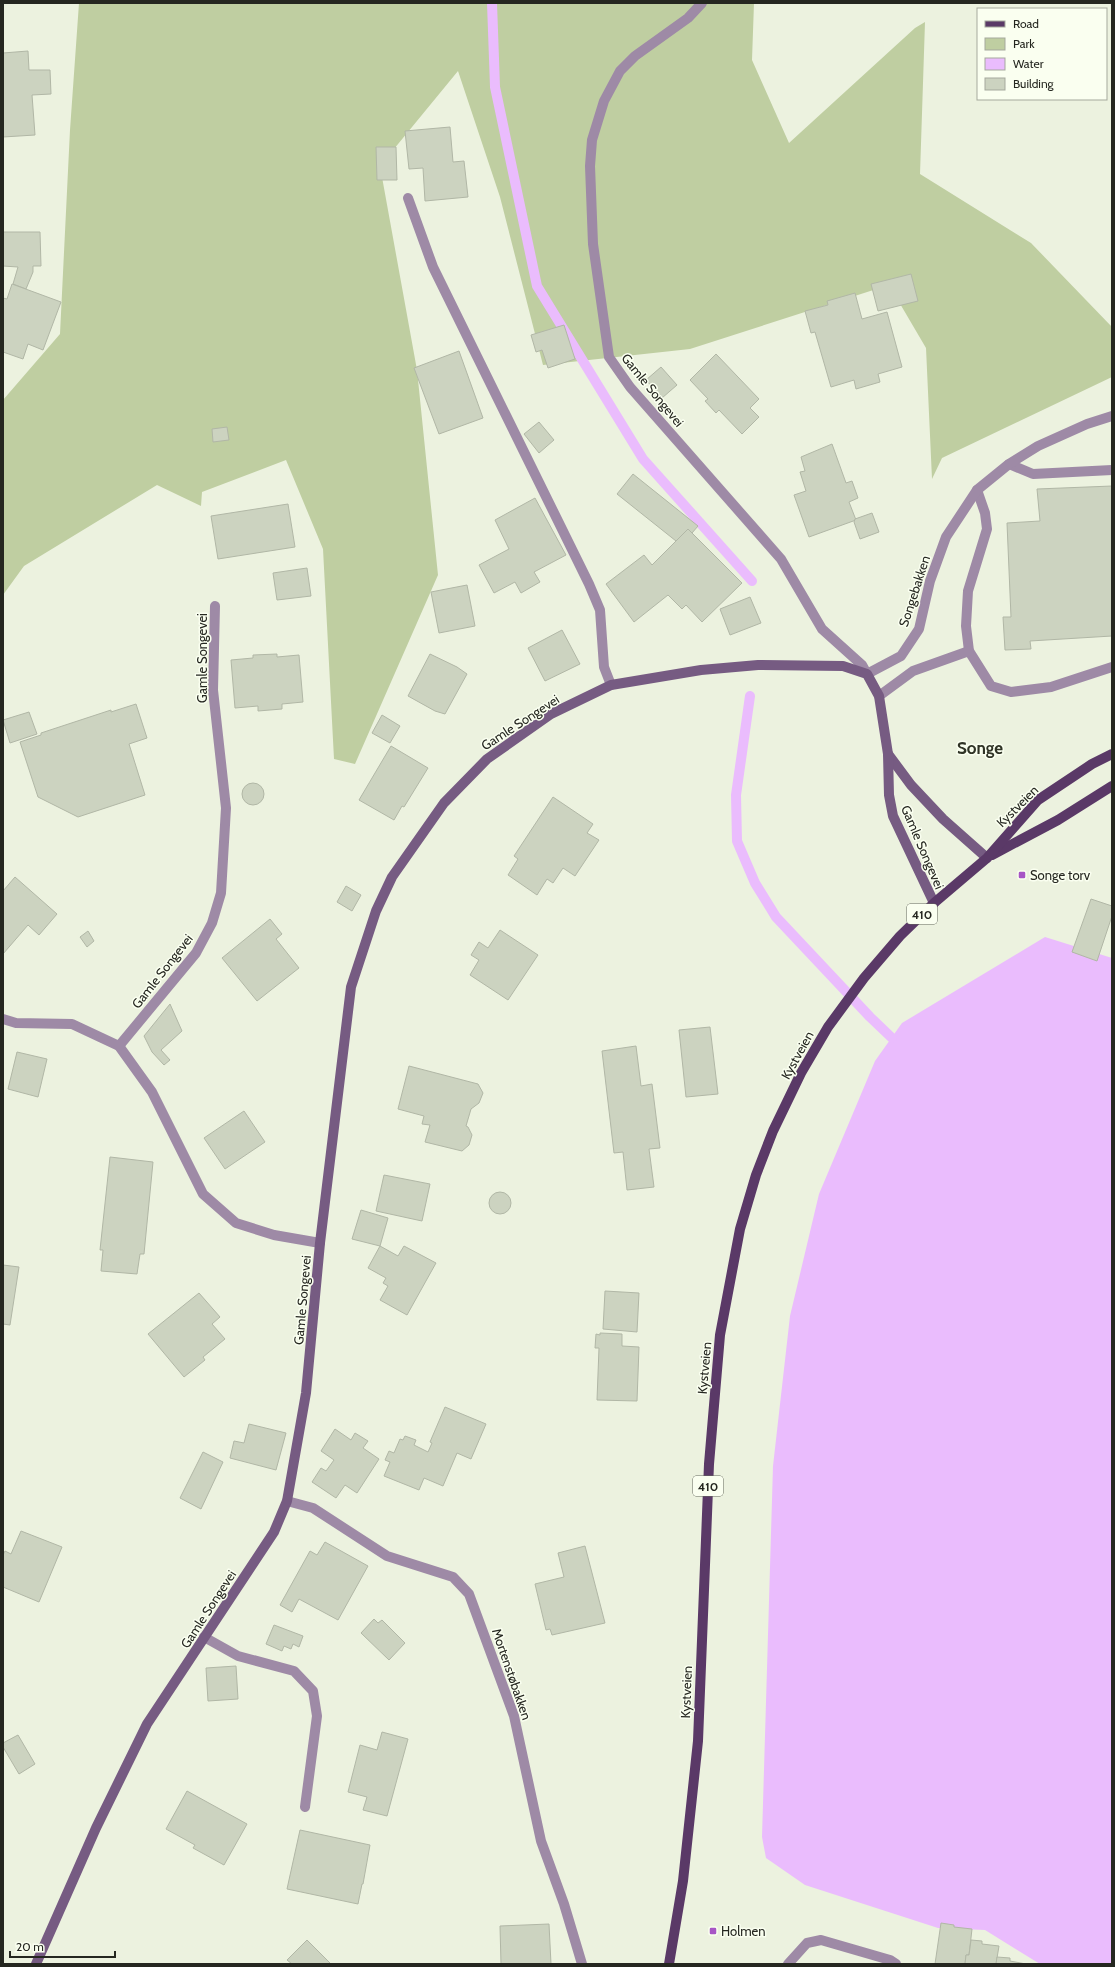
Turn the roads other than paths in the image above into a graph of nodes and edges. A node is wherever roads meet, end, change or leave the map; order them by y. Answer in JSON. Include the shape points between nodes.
{"nodes":[{"id":1,"x":702,"y":3,"type":"edge"},
{"id":2,"x":408,"y":198,"type":"dead end"},
{"id":3,"x":1112,"y":416,"type":"edge"},
{"id":4,"x":1009,"y":464,"type":"junction"},
{"id":5,"x":1112,"y":470,"type":"edge"},
{"id":6,"x":977,"y":490,"type":"junction"},
{"id":7,"x":215,"y":606,"type":"dead end"},
{"id":8,"x":968,"y":651,"type":"junction"},
{"id":9,"x":1112,"y":667,"type":"edge"},
{"id":10,"x":868,"y":674,"type":"junction"},
{"id":11,"x":610,"y":685,"type":"junction"},
{"id":12,"x":879,"y":696,"type":"junction"},
{"id":13,"x":888,"y":754,"type":"junction"},
{"id":14,"x":1112,"y":754,"type":"edge"},
{"id":15,"x":1112,"y":786,"type":"edge"},
{"id":16,"x":987,"y":858,"type":"junction"},
{"id":17,"x":934,"y":903,"type":"junction"},
{"id":18,"x":3,"y":1020,"type":"edge"},
{"id":19,"x":119,"y":1046,"type":"junction"},
{"id":20,"x":320,"y":1244,"type":"junction"},
{"id":21,"x":287,"y":1501,"type":"junction"},
{"id":22,"x":204,"y":1637,"type":"junction"},
{"id":23,"x":305,"y":1807,"type":"dead end"},
{"id":24,"x":36,"y":1964,"type":"edge"},
{"id":25,"x":582,"y":1964,"type":"edge"},
{"id":26,"x":669,"y":1964,"type":"edge"},
{"id":27,"x":788,"y":1964,"type":"edge"},
{"id":28,"x":896,"y":1964,"type":"edge"}],
"edges":[{"from":1,"to":10,"type":"street","name":"Gamle Songevei","via":[[688,18],[635,56],[620,71],[604,101],[592,140],[590,166],[593,244],[609,357],[630,386],[781,559],[822,628],[862,665]]},
{"from":2,"to":11,"type":"street","via":[[433,267],[600,610],[604,667]]},
{"from":3,"to":4,"type":"street","name":"Songebakken","via":[[1038,446]]},
{"from":4,"to":5,"type":"street","via":[[1032,474]]},
{"from":4,"to":6,"type":"street","name":"Songebakken"},
{"from":6,"to":8,"type":"street","via":[[985,513],[987,529],[968,591]]},
{"from":6,"to":10,"type":"street","name":"Songebakken","via":[[946,537],[930,581],[919,628],[901,656]]},
{"from":7,"to":19,"type":"street","name":"Gamle Songevei","via":[[213,690],[226,808],[221,893],[212,923],[196,953]]},
{"from":8,"to":9,"type":"street","via":[[991,686],[1011,692],[1051,687]]},
{"from":8,"to":12,"type":"street","via":[[913,671]]},
{"from":10,"to":11,"type":"main road","name":"Gamle Songevei","via":[[843,666],[758,665],[701,670]]},
{"from":10,"to":12,"type":"main road","name":"Gamle Songevei"},
{"from":11,"to":20,"type":"main road","name":"Gamle Songevei","via":[[550,714],[486,759],[444,803],[392,877],[376,912],[352,987]]},
{"from":12,"to":13,"type":"main road","name":"Gamle Songevei"},
{"from":13,"to":16,"type":"main road","name":"Gamle Songevei","via":[[911,785],[943,819]]},
{"from":13,"to":17,"type":"main road","name":"Gamle Songevei","via":[[889,794],[893,816]]},
{"from":14,"to":16,"type":"main road","name":"Kystveien","number":"410","via":[[1092,764],[1038,800]]},
{"from":15,"to":16,"type":"main road","name":"Kystveien","number":"410","via":[[1058,820]]},
{"from":16,"to":17,"type":"main road","name":"Kystveien","number":"410"},
{"from":17,"to":26,"type":"main road","name":"Kystveien","number":"410","via":[[900,936],[864,978],[828,1027],[801,1073],[773,1131],[756,1174],[740,1230],[725,1298],[718,1350],[709,1464],[698,1741],[683,1881]]},
{"from":18,"to":19,"type":"street","via":[[16,1023],[72,1024]]},
{"from":19,"to":20,"type":"street","name":"Gamle Songevei","via":[[152,1092],[203,1194],[236,1223],[274,1235]]},
{"from":20,"to":21,"type":"main road","name":"Gamle Songevei","via":[[306,1392]]},
{"from":21,"to":22,"type":"main road","name":"Gamle Songevei","via":[[274,1532]]},
{"from":21,"to":25,"type":"street","name":"Mortenstøbakken","via":[[313,1508],[387,1556],[453,1577],[469,1594],[514,1716],[541,1841]]},
{"from":22,"to":23,"type":"street","via":[[238,1656],[294,1671],[313,1691],[317,1716]]},
{"from":22,"to":24,"type":"main road","name":"Gamle Songevei","via":[[147,1724],[96,1828]]},
{"from":27,"to":28,"type":"street","via":[[807,1943],[821,1940]]}]}
